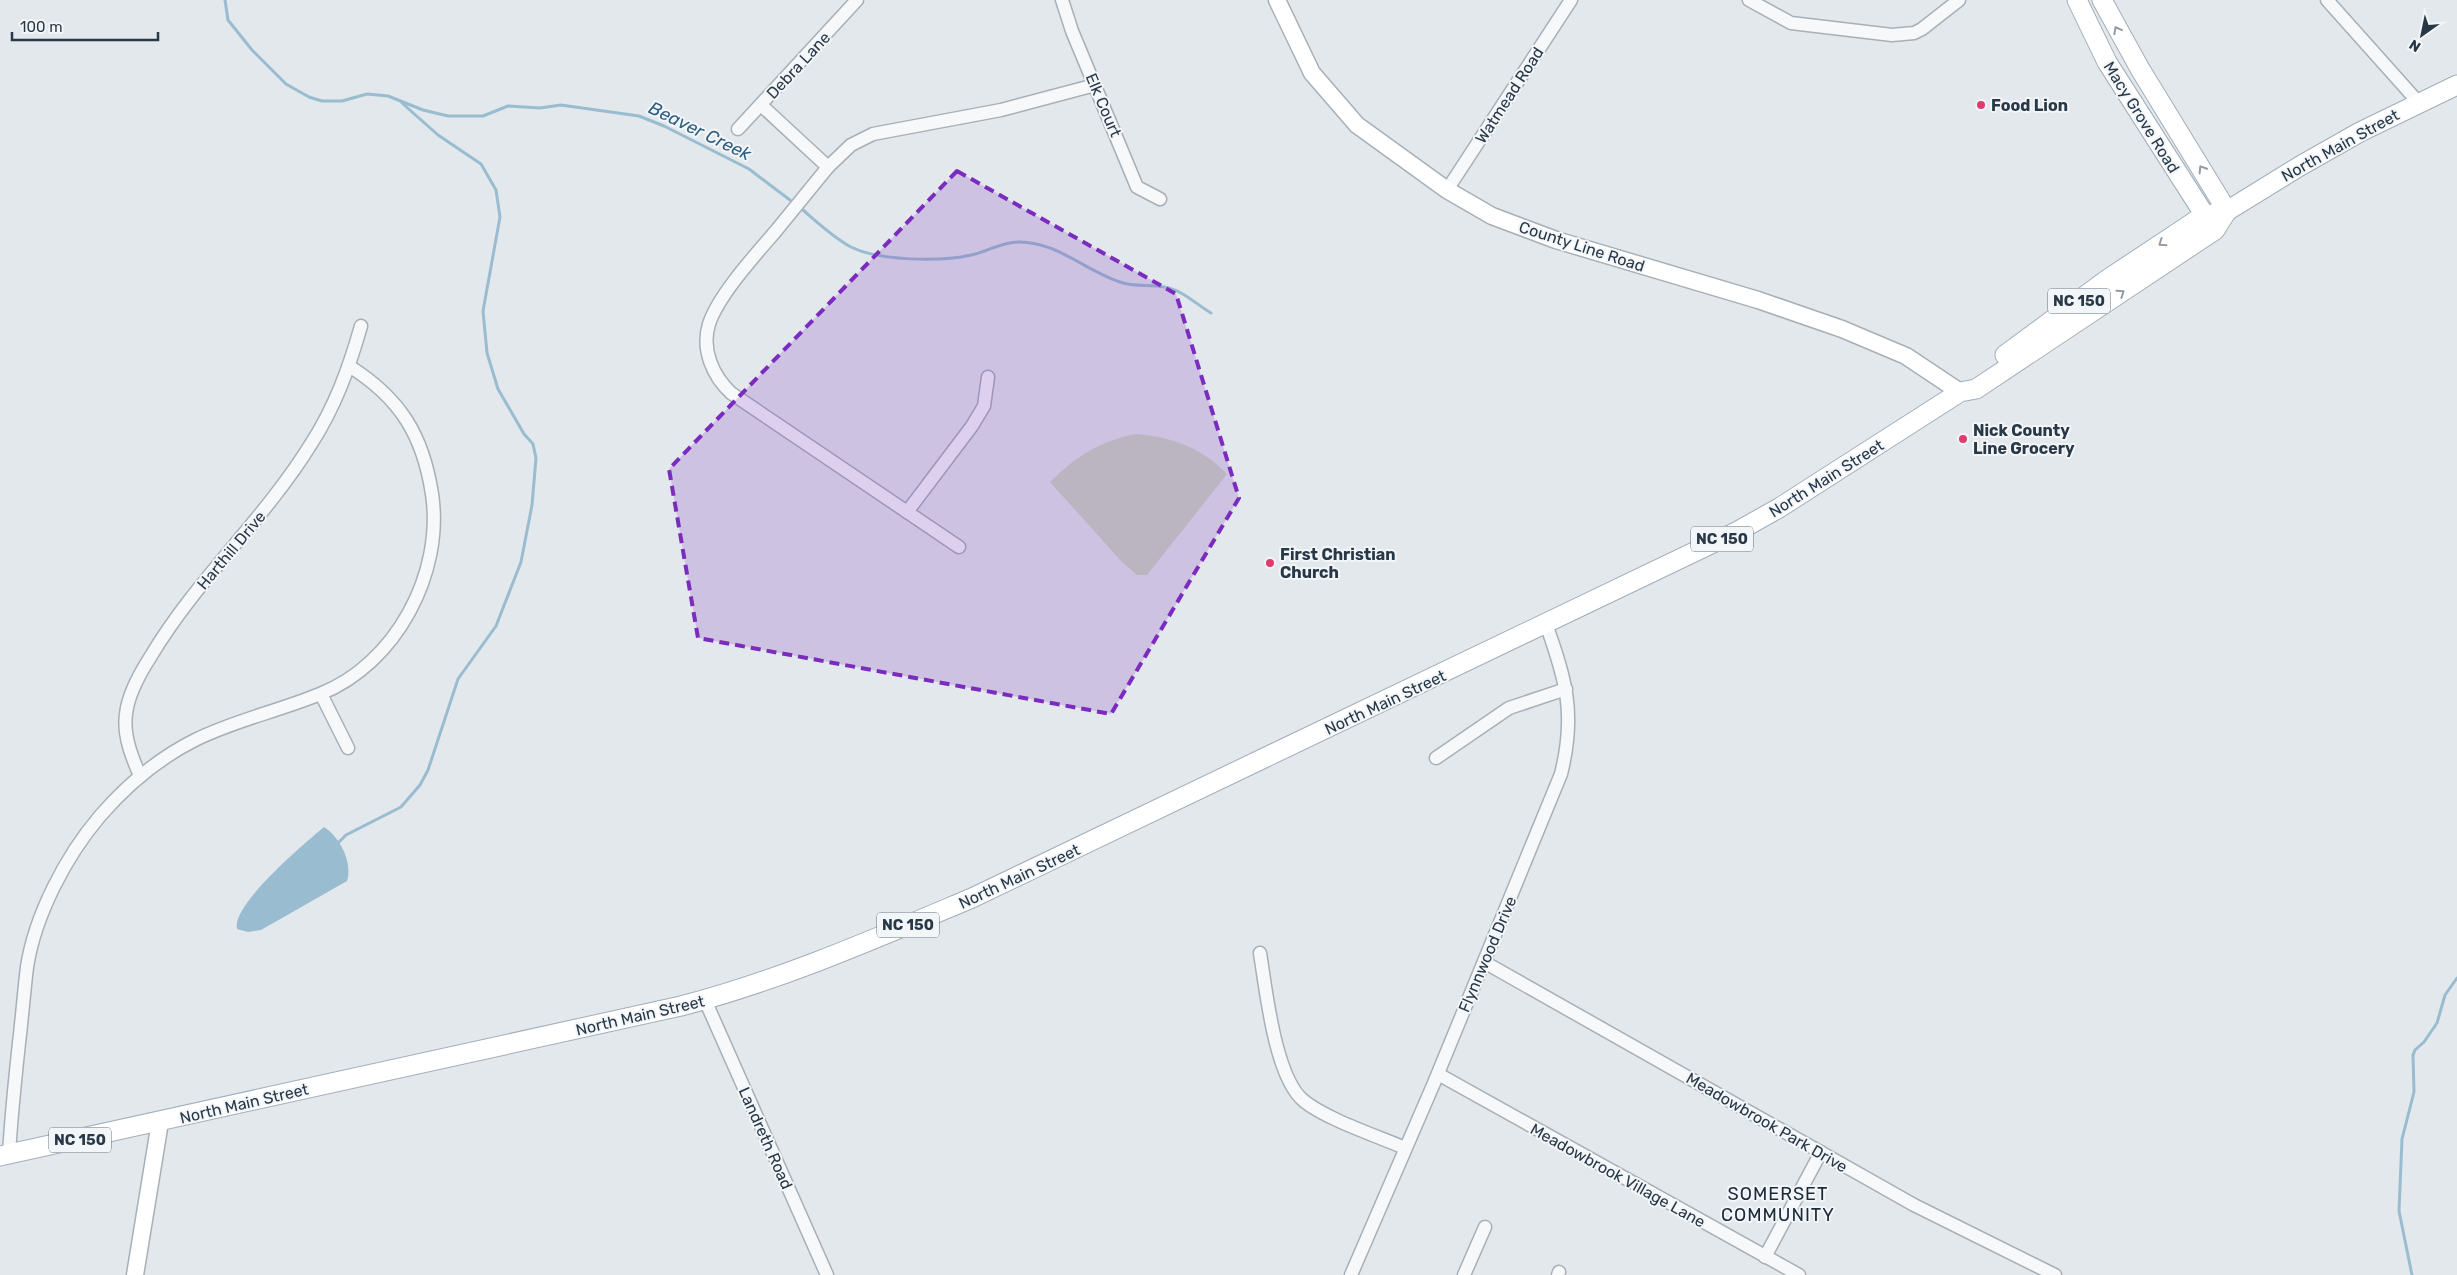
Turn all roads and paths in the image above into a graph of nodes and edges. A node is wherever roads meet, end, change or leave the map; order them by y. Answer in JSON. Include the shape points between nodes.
{"nodes":[{"id":1,"x":857,"y":0,"type":"edge"},
{"id":2,"x":1062,"y":0,"type":"edge"},
{"id":3,"x":1277,"y":0,"type":"edge"},
{"id":4,"x":1571,"y":0,"type":"edge"},
{"id":5,"x":1749,"y":0,"type":"edge"},
{"id":6,"x":1959,"y":0,"type":"edge"},
{"id":7,"x":2077,"y":0,"type":"edge"},
{"id":8,"x":2102,"y":0,"type":"edge"},
{"id":9,"x":2327,"y":0,"type":"edge"},
{"id":10,"x":1095,"y":85,"type":"junction"},
{"id":11,"x":2457,"y":85,"type":"edge"},
{"id":12,"x":2419,"y":103,"type":"junction"},
{"id":13,"x":761,"y":105,"type":"junction"},
{"id":14,"x":738,"y":129,"type":"dead end"},
{"id":15,"x":828,"y":167,"type":"junction"},
{"id":16,"x":1447,"y":190,"type":"junction"},
{"id":17,"x":1160,"y":199,"type":"dead end"},
{"id":18,"x":2227,"y":211,"type":"junction"},
{"id":19,"x":2203,"y":216,"type":"junction"},
{"id":20,"x":2215,"y":230,"type":"junction"},
{"id":21,"x":361,"y":326,"type":"dead end"},
{"id":22,"x":349,"y":366,"type":"junction"},
{"id":23,"x":988,"y":377,"type":"dead end"},
{"id":24,"x":1960,"y":392,"type":"junction"},
{"id":25,"x":907,"y":512,"type":"junction"},
{"id":26,"x":959,"y":547,"type":"dead end"},
{"id":27,"x":1546,"y":624,"type":"junction"},
{"id":28,"x":1566,"y":689,"type":"junction"},
{"id":29,"x":321,"y":694,"type":"junction"},
{"id":30,"x":348,"y":748,"type":"dead end"},
{"id":31,"x":1436,"y":758,"type":"dead end"},
{"id":32,"x":140,"y":776,"type":"junction"},
{"id":33,"x":1260,"y":953,"type":"dead end"},
{"id":34,"x":1484,"y":962,"type":"junction"},
{"id":35,"x":705,"y":1000,"type":"junction"},
{"id":36,"x":1438,"y":1074,"type":"junction"},
{"id":37,"x":160,"y":1122,"type":"junction"},
{"id":38,"x":1405,"y":1148,"type":"junction"},
{"id":39,"x":1821,"y":1152,"type":"junction"},
{"id":40,"x":5,"y":1156,"type":"edge"},
{"id":41,"x":1485,"y":1227,"type":"dead end"},
{"id":42,"x":1765,"y":1257,"type":"junction"},
{"id":43,"x":135,"y":1275,"type":"edge"},
{"id":44,"x":827,"y":1275,"type":"edge"},
{"id":45,"x":1351,"y":1275,"type":"edge"},
{"id":46,"x":1464,"y":1275,"type":"edge"},
{"id":47,"x":1799,"y":1275,"type":"edge"},
{"id":48,"x":2054,"y":1275,"type":"edge"}],
"edges":[{"from":1,"to":13,"type":"street","name":"Debra Lane"},
{"from":2,"to":10,"type":"street","name":"Elk Court"},
{"from":3,"to":16,"type":"street","name":"County Line Road","via":[[1312,72],[1331,98],[1361,128]]},
{"from":4,"to":16,"type":"street","name":"Watmead Road"},
{"from":5,"to":6,"type":"street","via":[[1791,23],[1901,35],[1914,33],[1930,24]]},
{"from":7,"to":19,"type":"main road","name":"Macy Grove Road","via":[[2107,62]]},
{"from":18,"to":8,"type":"main road","name":"Macy Grove Road","one_way":true,"via":[[2132,56]]},
{"from":9,"to":12,"type":"street"},
{"from":10,"to":15,"type":"street","via":[[1001,110],[873,134],[851,145]]},
{"from":10,"to":17,"type":"street","name":"Elk Court","via":[[1137,187]]},
{"from":11,"to":12,"type":"main road","name":"North Main Street"},
{"from":12,"to":18,"type":"main road","name":"North Main Street","via":[[2316,157]]},
{"from":13,"to":14,"type":"street","name":"Debra Lane"},
{"from":13,"to":15,"type":"street"},
{"from":15,"to":25,"type":"street","via":[[744,268],[722,301],[709,325],[707,349],[713,370],[731,393]]},
{"from":16,"to":24,"type":"street","name":"County Line Road","via":[[1492,216],[1524,228],[1767,303],[1865,338],[1906,356]]},
{"from":18,"to":19,"type":"main road","name":"North Main Street"},
{"from":18,"to":20,"type":"main road","name":"North Main Street","number":"NC 150"},
{"from":19,"to":20,"type":"main road","name":"Macy Grove Road"},
{"from":19,"to":24,"type":"main road","name":"North Main Street","number":"NC 150","one_way":true,"via":[[2128,265],[1970,378]]},
{"from":24,"to":20,"type":"main road","name":"North Main Street","number":"NC 150","one_way":true,"via":[[1976,389]]},
{"from":21,"to":22,"type":"street","name":"Harthill Drive"},
{"from":22,"to":29,"type":"street","via":[[387,394],[413,431],[424,455],[429,477],[434,525],[426,573],[402,622],[369,662]]},
{"from":22,"to":32,"type":"street","name":"Harthill Drive","via":[[333,406],[311,445],[270,502],[178,612],[143,669],[126,715],[130,752]]},
{"from":23,"to":25,"type":"street","via":[[984,406],[972,426]]},
{"from":24,"to":27,"type":"main road","name":"North Main Street","number":"NC 150","via":[[1760,520]]},
{"from":25,"to":26,"type":"street"},
{"from":27,"to":28,"type":"street","name":"Flynnwood Drive"},
{"from":27,"to":35,"type":"main road","name":"North Main Street","number":"NC 150","via":[[972,898],[844,950]]},
{"from":28,"to":31,"type":"street","via":[[1509,708]]},
{"from":28,"to":34,"type":"street","name":"Flynnwood Drive","via":[[1569,735],[1560,774]]},
{"from":29,"to":30,"type":"street"},
{"from":29,"to":32,"type":"street","via":[[196,740]]},
{"from":32,"to":40,"type":"street","via":[[100,816],[71,854],[46,902],[28,964]]},
{"from":33,"to":38,"type":"street","via":[[1276,1044],[1293,1090],[1313,1108]]},
{"from":34,"to":36,"type":"street","name":"Flynnwood Drive"},
{"from":34,"to":39,"type":"street","name":"Meadowbrook Park Drive"},
{"from":35,"to":37,"type":"main road","name":"North Main Street","number":"NC 150"},
{"from":35,"to":44,"type":"street","name":"Landreth Road"},
{"from":36,"to":38,"type":"street","name":"Flynnwood Drive"},
{"from":36,"to":42,"type":"street","name":"Meadowbrook Village Lane"},
{"from":37,"to":40,"type":"main road","name":"North Main Street","number":"NC 150"},
{"from":37,"to":43,"type":"street"},
{"from":38,"to":45,"type":"street","name":"Flynnwood Drive"},
{"from":39,"to":42,"type":"street"},
{"from":39,"to":48,"type":"street","name":"Meadowbrook Park Drive","via":[[1914,1205]]},
{"from":41,"to":46,"type":"street"},
{"from":42,"to":47,"type":"street","name":"Meadowbrook Village Lane"}]}
